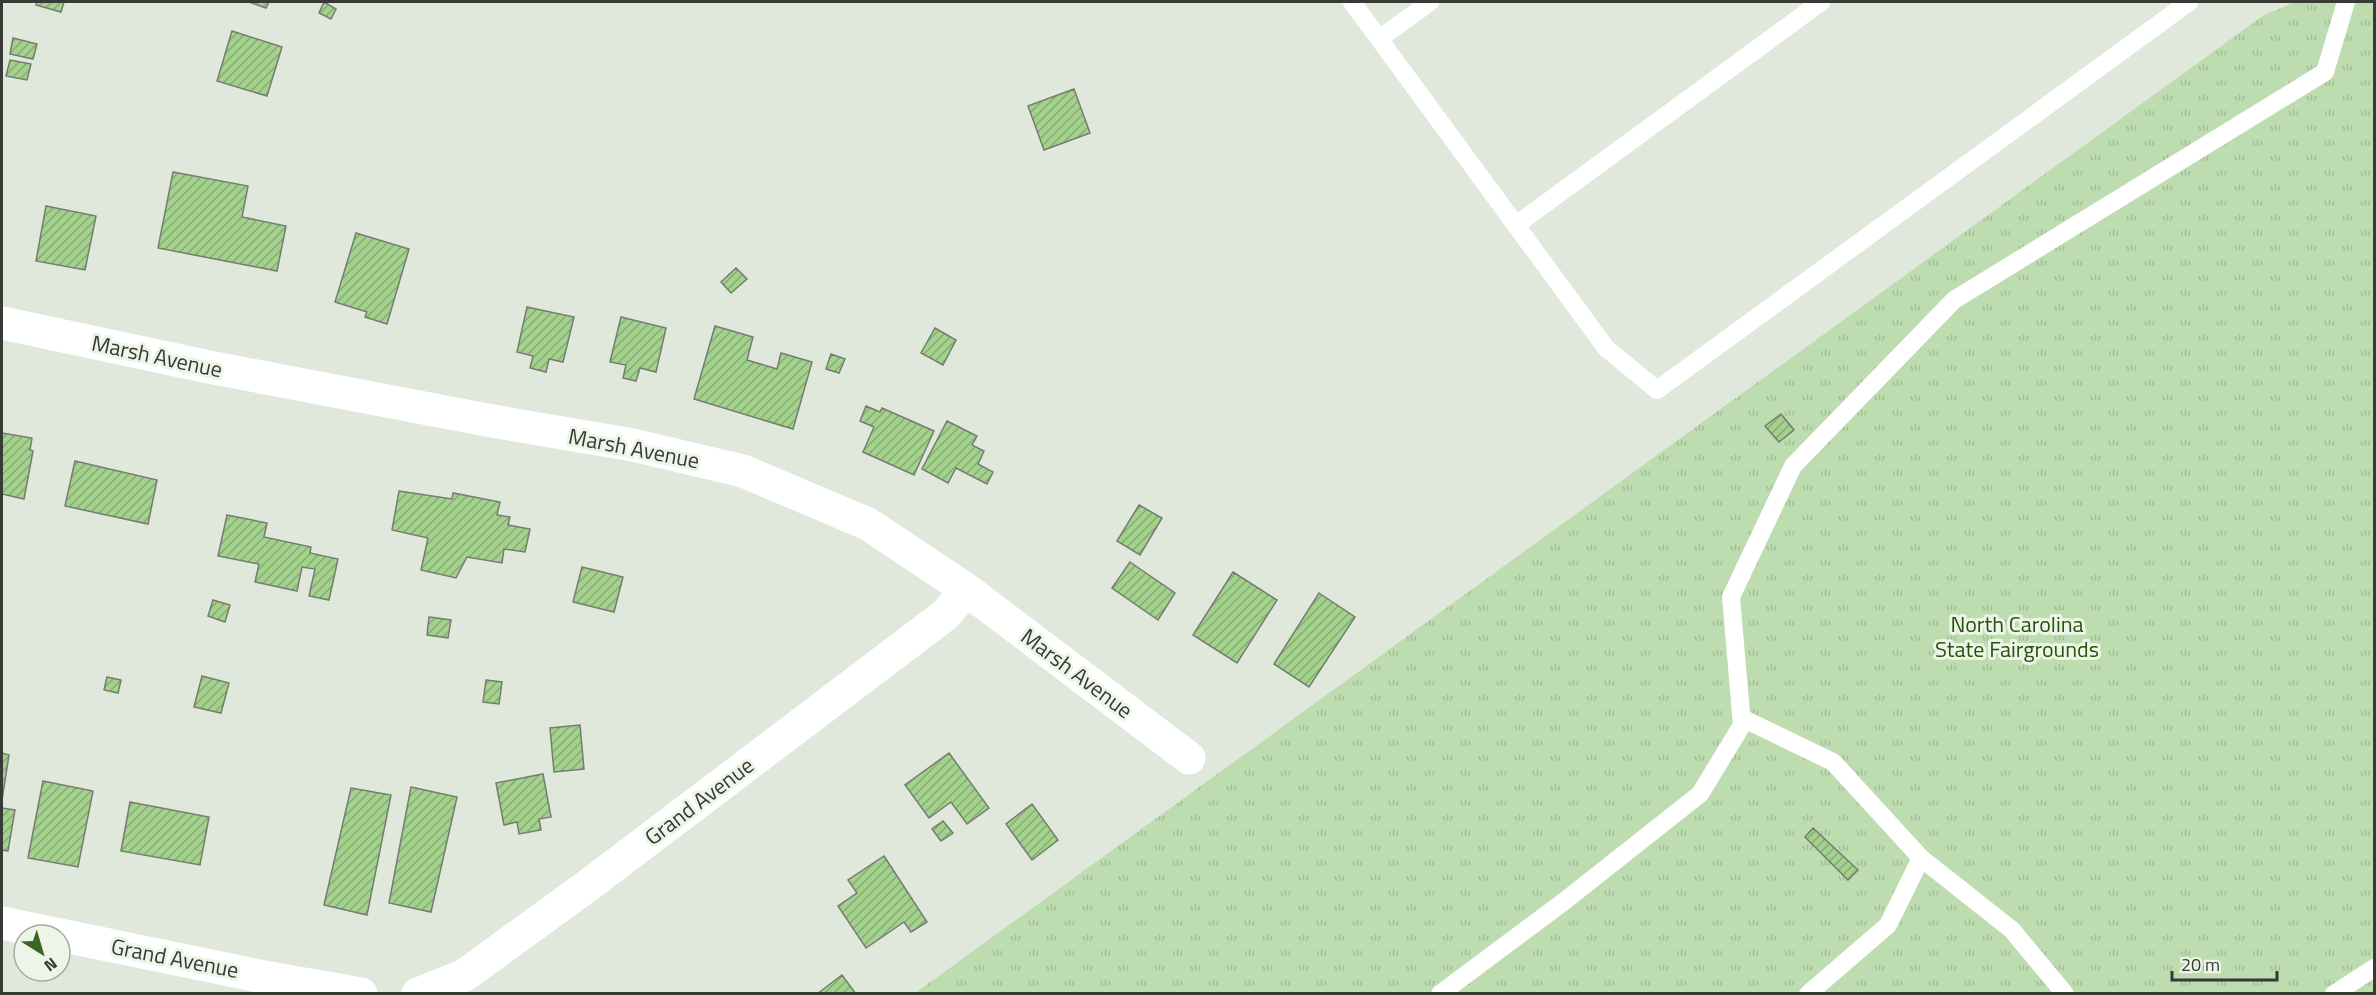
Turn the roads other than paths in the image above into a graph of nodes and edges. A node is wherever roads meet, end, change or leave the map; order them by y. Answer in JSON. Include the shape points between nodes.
{"nodes":[{"id":1,"x":1352,"y":2,"type":"edge"},
{"id":2,"x":1430,"y":2,"type":"edge"},
{"id":3,"x":1821,"y":2,"type":"edge"},
{"id":4,"x":2188,"y":2,"type":"edge"},
{"id":5,"x":2346,"y":2,"type":"edge"},
{"id":6,"x":1379,"y":39,"type":"junction"},
{"id":7,"x":1516,"y":225,"type":"junction"},
{"id":8,"x":2,"y":323,"type":"edge"},
{"id":9,"x":967,"y":590,"type":"junction"},
{"id":10,"x":1742,"y":718,"type":"junction"},
{"id":11,"x":1189,"y":758,"type":"dead end"},
{"id":12,"x":1921,"y":858,"type":"junction"},
{"id":13,"x":72,"y":937,"type":"edge"},
{"id":14,"x":2374,"y":968,"type":"edge"},
{"id":15,"x":361,"y":993,"type":"edge"},
{"id":16,"x":418,"y":993,"type":"edge"},
{"id":17,"x":1440,"y":993,"type":"edge"},
{"id":18,"x":1808,"y":993,"type":"edge"},
{"id":19,"x":2065,"y":993,"type":"edge"},
{"id":20,"x":2334,"y":993,"type":"edge"}],
"edges":[{"from":1,"to":6,"type":"lane"},
{"from":2,"to":6,"type":"lane"},
{"from":3,"to":7,"type":"lane"},
{"from":4,"to":7,"type":"lane","via":[[1657,390],[1606,348]]},
{"from":5,"to":10,"type":"lane","via":[[2325,72],[1954,300],[1793,466],[1731,597]]},
{"from":6,"to":7,"type":"lane"},
{"from":8,"to":9,"type":"street","name":"Marsh Avenue","via":[[209,368],[633,445],[743,471],[868,524]]},
{"from":9,"to":11,"type":"street","name":"Marsh Avenue"},
{"from":9,"to":16,"type":"street","name":"Grand Avenue","via":[[945,615],[590,884],[465,975]]},
{"from":10,"to":12,"type":"lane","via":[[1833,762]]},
{"from":10,"to":17,"type":"lane","via":[[1742,725],[1700,794]]},
{"from":12,"to":18,"type":"lane","via":[[1888,926]]},
{"from":12,"to":19,"type":"lane","via":[[2012,930]]},
{"from":13,"to":15,"type":"street","name":"Grand Avenue"},
{"from":14,"to":20,"type":"lane"}]}
